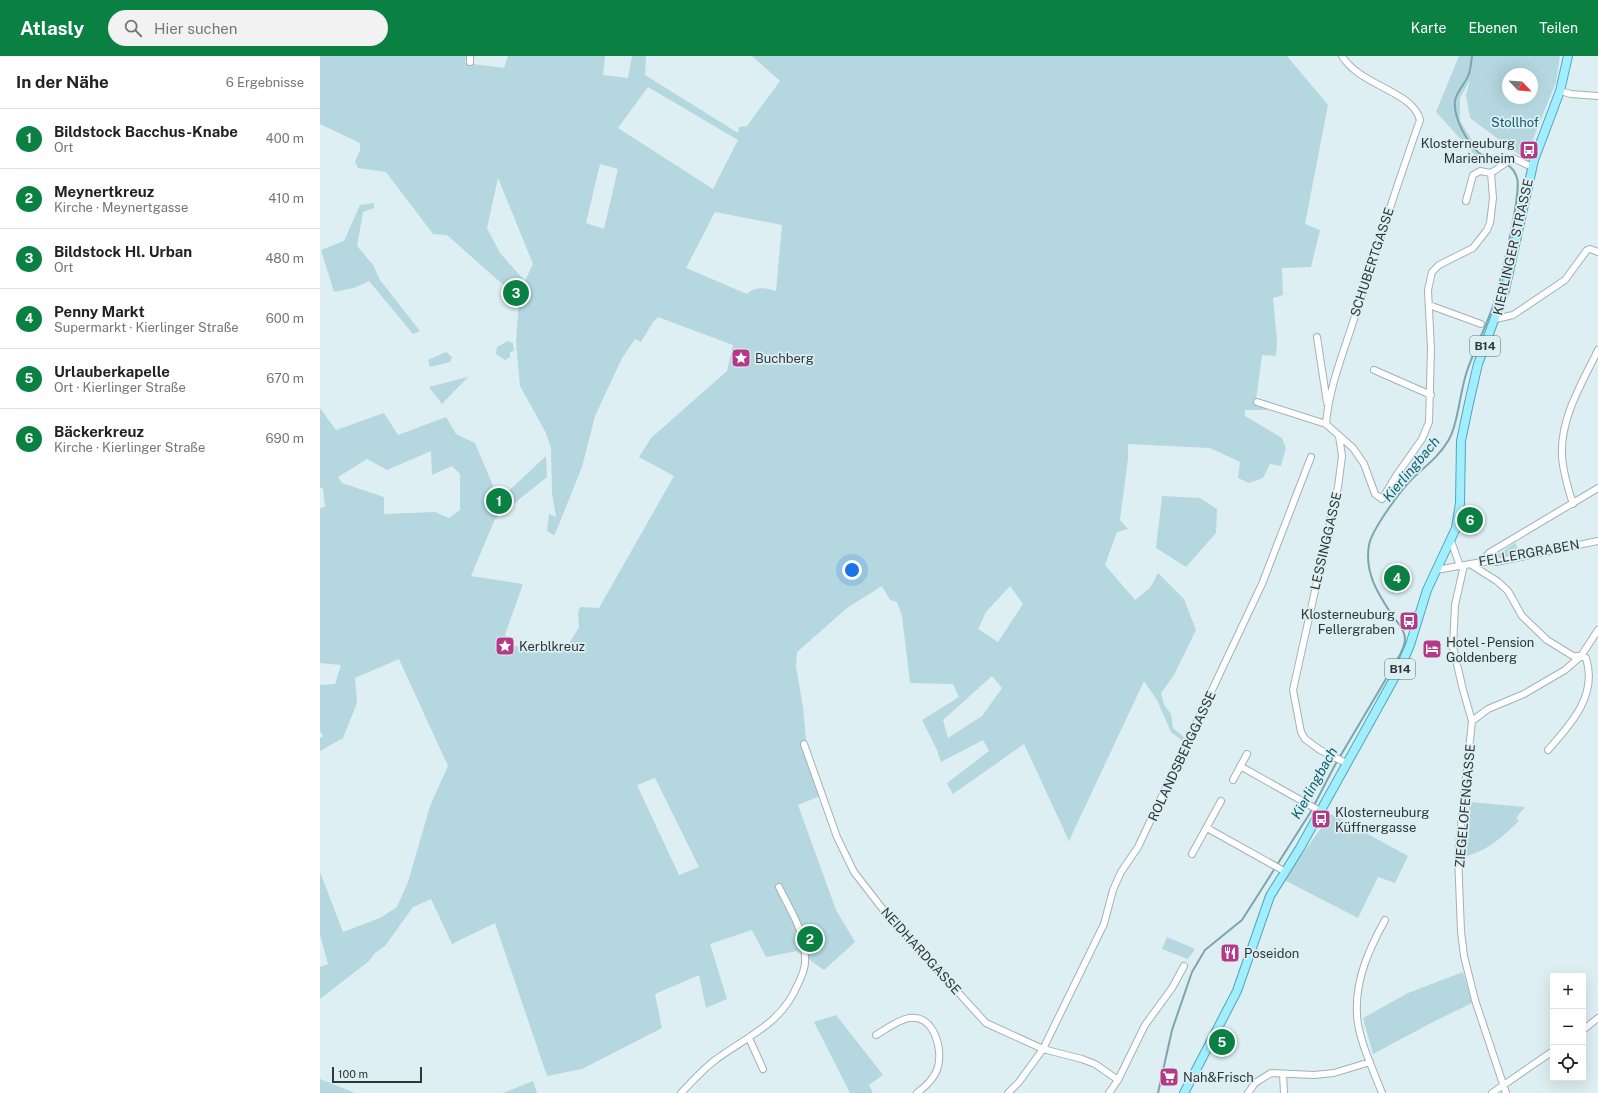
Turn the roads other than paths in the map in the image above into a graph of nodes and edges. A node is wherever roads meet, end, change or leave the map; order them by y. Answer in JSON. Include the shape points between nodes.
{"nodes":[{"id":1,"x":1342,"y":56,"type":"edge"},
{"id":2,"x":1568,"y":56,"type":"edge"},
{"id":3,"x":1560,"y":91,"type":"junction"},
{"id":4,"x":1598,"y":96,"type":"edge"},
{"id":5,"x":1532,"y":167,"type":"junction"},
{"id":6,"x":1491,"y":173,"type":"junction"},
{"id":7,"x":1466,"y":202,"type":"dead end"},
{"id":8,"x":1598,"y":252,"type":"edge"},
{"id":9,"x":1429,"y":305,"type":"junction"},
{"id":10,"x":1496,"y":319,"type":"junction"},
{"id":11,"x":1481,"y":324,"type":"dead end"},
{"id":12,"x":1317,"y":337,"type":"dead end"},
{"id":13,"x":1598,"y":350,"type":"edge"},
{"id":14,"x":1374,"y":370,"type":"dead end"},
{"id":15,"x":1431,"y":395,"type":"junction"},
{"id":16,"x":1257,"y":402,"type":"dead end"},
{"id":17,"x":1327,"y":404,"type":"junction"},
{"id":18,"x":1326,"y":424,"type":"junction"},
{"id":19,"x":1339,"y":436,"type":"junction"},
{"id":20,"x":1311,"y":457,"type":"dead end"},
{"id":21,"x":1598,"y":488,"type":"edge"},
{"id":22,"x":1573,"y":504,"type":"junction"},
{"id":23,"x":1451,"y":541,"type":"junction"},
{"id":24,"x":1598,"y":541,"type":"edge"},
{"id":25,"x":1482,"y":562,"type":"junction"},
{"id":26,"x":1465,"y":565,"type":"junction"},
{"id":27,"x":1436,"y":570,"type":"junction"},
{"id":28,"x":1598,"y":630,"type":"edge"},
{"id":29,"x":1581,"y":656,"type":"junction"},
{"id":30,"x":1472,"y":721,"type":"junction"},
{"id":31,"x":804,"y":744,"type":"dead end"},
{"id":32,"x":1548,"y":750,"type":"dead end"},
{"id":33,"x":1247,"y":754,"type":"dead end"},
{"id":34,"x":1341,"y":761,"type":"junction"},
{"id":35,"x":1240,"y":766,"type":"junction"},
{"id":36,"x":1233,"y":780,"type":"dead end"},
{"id":37,"x":1221,"y":801,"type":"dead end"},
{"id":38,"x":1317,"y":809,"type":"junction"},
{"id":39,"x":1207,"y":828,"type":"junction"},
{"id":40,"x":1192,"y":854,"type":"dead end"},
{"id":41,"x":1283,"y":870,"type":"junction"},
{"id":42,"x":779,"y":887,"type":"dead end"},
{"id":43,"x":1385,"y":920,"type":"dead end"},
{"id":44,"x":1184,"y":966,"type":"dead end"},
{"id":45,"x":1598,"y":1018,"type":"edge"},
{"id":46,"x":1586,"y":1028,"type":"edge"},
{"id":47,"x":876,"y":1035,"type":"dead end"},
{"id":48,"x":748,"y":1038,"type":"junction"},
{"id":49,"x":1043,"y":1049,"type":"junction"},
{"id":50,"x":1550,"y":1053,"type":"edge"},
{"id":51,"x":1370,"y":1062,"type":"junction"},
{"id":52,"x":763,"y":1069,"type":"dead end"},
{"id":53,"x":1283,"y":1074,"type":"junction"},
{"id":54,"x":1118,"y":1080,"type":"junction"},
{"id":55,"x":1503,"y":1086,"type":"junction"},
{"id":56,"x":1186,"y":1091,"type":"edge"},
{"id":57,"x":681,"y":1093,"type":"edge"},
{"id":58,"x":917,"y":1093,"type":"edge"},
{"id":59,"x":1008,"y":1093,"type":"edge"},
{"id":60,"x":1108,"y":1093,"type":"edge"},
{"id":61,"x":1248,"y":1093,"type":"edge"},
{"id":62,"x":1284,"y":1093,"type":"edge"},
{"id":63,"x":1382,"y":1093,"type":"edge"},
{"id":64,"x":1492,"y":1093,"type":"edge"},
{"id":65,"x":1506,"y":1093,"type":"edge"}],
"edges":[{"from":1,"to":17,"type":"street","name":"SCHUBERTGASSE","via":[[1358,73],[1411,103],[1418,111],[1420,120],[1386,217]]},
{"from":2,"to":3,"type":"main road","name":"KIERLINGER STRASSE","number":"B14"},
{"from":3,"to":4,"type":"street"},
{"from":3,"to":5,"type":"main road","name":"KIERLINGER STRASSE","number":"B14"},
{"from":5,"to":6,"type":"street","via":[[1513,158]]},
{"from":5,"to":10,"type":"main road","name":"KIERLINGER STRASSE","number":"B14","via":[[1505,290]]},
{"from":6,"to":7,"type":"street","via":[[1480,171],[1473,175]]},
{"from":6,"to":9,"type":"street","via":[[1493,198],[1489,227],[1473,248],[1433,270],[1428,283]]},
{"from":8,"to":10,"type":"street","via":[[1587,250],[1565,280],[1513,315]]},
{"from":9,"to":11,"type":"street"},
{"from":9,"to":15,"type":"street"},
{"from":10,"to":23,"type":"main road","name":"KIERLINGER STRASSE","number":"B14","via":[[1478,364],[1463,426],[1460,503]]},
{"from":12,"to":17,"type":"street","name":"SCHUBERTGASSE"},
{"from":13,"to":22,"type":"street","via":[[1566,421],[1562,455]]},
{"from":14,"to":15,"type":"street"},
{"from":15,"to":19,"type":"street","via":[[1426,430],[1382,499],[1375,494],[1364,464],[1353,448]]},
{"from":16,"to":18,"type":"street"},
{"from":17,"to":18,"type":"street","name":"SCHUBERTGASSE"},
{"from":18,"to":19,"type":"street"},
{"from":19,"to":34,"type":"street","name":"LESSINGGASSE","via":[[1342,456],[1338,487],[1293,690],[1300,732],[1320,750]]},
{"from":20,"to":49,"type":"street","name":"ROLANDSBERGGASSE","via":[[1262,584],[1138,848],[1121,872],[1113,890],[1104,924]]},
{"from":21,"to":22,"type":"street"},
{"from":22,"to":25,"type":"street","via":[[1489,553]]},
{"from":23,"to":26,"type":"street"},
{"from":23,"to":27,"type":"main road","name":"KIERLINGER STRASSE","number":"B14"},
{"from":24,"to":25,"type":"street","name":"FELLERGRABEN","via":[[1496,562]]},
{"from":25,"to":26,"type":"street","name":"FELLERGRABEN"},
{"from":26,"to":27,"type":"street","name":"FELLERGRABEN"},
{"from":26,"to":29,"type":"street","via":[[1497,581],[1508,591],[1522,616],[1547,640],[1573,656]]},
{"from":26,"to":30,"type":"street","name":"ZIEGELOFENGASSE","via":[[1455,605],[1453,647]]},
{"from":27,"to":34,"type":"main road","name":"KIERLINGER STRASSE","number":"B14","via":[[1422,602],[1404,660]]},
{"from":28,"to":29,"type":"street"},
{"from":29,"to":30,"type":"street","via":[[1552,678],[1524,694],[1488,709]]},
{"from":29,"to":32,"type":"street","via":[[1586,658],[1590,667],[1590,696]]},
{"from":30,"to":55,"type":"street","name":"ZIEGELOFENGASSE","via":[[1458,856],[1461,931],[1464,956],[1475,1000]]},
{"from":31,"to":49,"type":"street","name":"NEIDHARDGASSE","via":[[837,837],[854,872],[880,906],[986,1023]]},
{"from":33,"to":35,"type":"street"},
{"from":34,"to":38,"type":"main road","name":"KIERLINGER STRASSE","number":"B14"},
{"from":35,"to":36,"type":"street"},
{"from":35,"to":38,"type":"street"},
{"from":37,"to":39,"type":"street"},
{"from":38,"to":41,"type":"main road","name":"KIERLINGER STRASSE","number":"B14"},
{"from":39,"to":40,"type":"street"},
{"from":39,"to":41,"type":"street"},
{"from":41,"to":56,"type":"main road","name":"KIERLINGER STRASSE","number":"B14","via":[[1270,896],[1237,990]]},
{"from":42,"to":48,"type":"street","via":[[799,926],[806,959],[793,996],[778,1016]]},
{"from":43,"to":51,"type":"street","via":[[1368,950],[1358,986],[1356,1015]]},
{"from":44,"to":54,"type":"street","via":[[1172,988],[1145,1025]]},
{"from":45,"to":46,"type":"street"},
{"from":47,"to":58,"type":"street","via":[[909,1018],[925,1023],[932,1031],[938,1042],[939,1064],[931,1080]]},
{"from":48,"to":52,"type":"street"},
{"from":48,"to":57,"type":"street","via":[[713,1061]]},
{"from":49,"to":54,"type":"street","name":"NEIDHARDGASSE","via":[[1095,1064]]},
{"from":49,"to":59,"type":"street","name":"ROLANDSBERGGASSE"},
{"from":50,"to":55,"type":"street"},
{"from":51,"to":53,"type":"street","via":[[1314,1076]]},
{"from":51,"to":63,"type":"street"},
{"from":53,"to":61,"type":"street","via":[[1271,1073],[1263,1076]]},
{"from":53,"to":62,"type":"street"},
{"from":54,"to":60,"type":"street"},
{"from":55,"to":64,"type":"street"},
{"from":55,"to":65,"type":"street","name":"ZIEGELOFENGASSE"}]}
